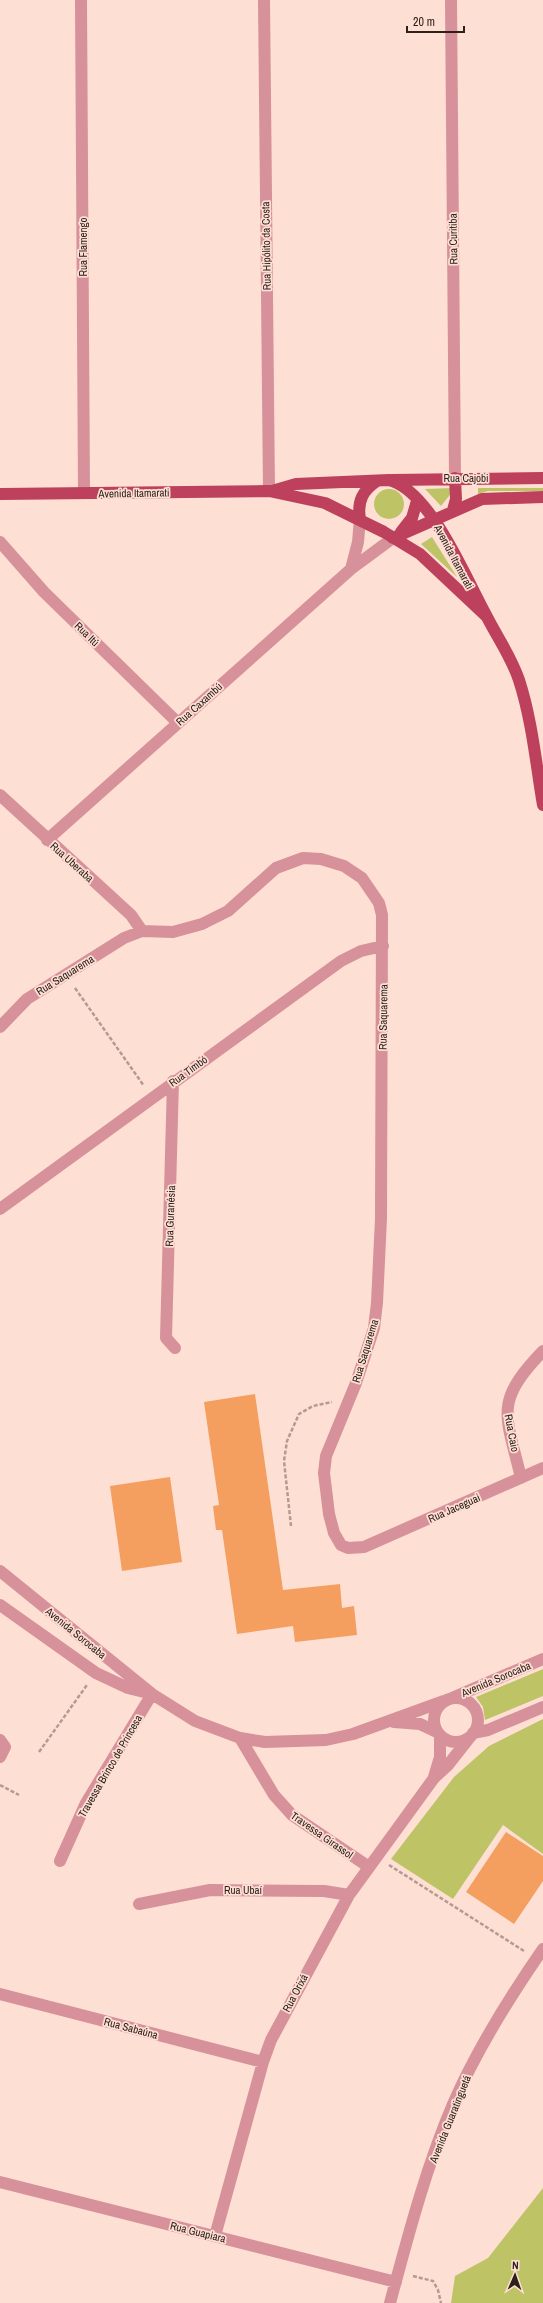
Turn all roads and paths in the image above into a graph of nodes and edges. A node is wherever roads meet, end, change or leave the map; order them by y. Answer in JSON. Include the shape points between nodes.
{"nodes":[{"id":1,"x":81,"y":0,"type":"edge"},
{"id":2,"x":264,"y":0,"type":"edge"},
{"id":3,"x":451,"y":0,"type":"edge"},
{"id":4,"x":455,"y":478,"type":"junction"},
{"id":5,"x":543,"y":478,"type":"edge"},
{"id":6,"x":383,"y":480,"type":"junction"},
{"id":7,"x":269,"y":491,"type":"junction"},
{"id":8,"x":84,"y":493,"type":"junction"},
{"id":9,"x":0,"y":494,"type":"edge"},
{"id":10,"x":543,"y":497,"type":"edge"},
{"id":11,"x":417,"y":501,"type":"junction"},
{"id":12,"x":453,"y":510,"type":"junction"},
{"id":13,"x":433,"y":518,"type":"junction"},
{"id":14,"x":360,"y":519,"type":"junction"},
{"id":15,"x":393,"y":538,"type":"junction"},
{"id":16,"x":0,"y":542,"type":"edge"},
{"id":17,"x":351,"y":569,"type":"junction"},
{"id":18,"x":486,"y":616,"type":"junction"},
{"id":19,"x":178,"y":723,"type":"junction"},
{"id":20,"x":0,"y":795,"type":"edge"},
{"id":21,"x":543,"y":805,"type":"edge"},
{"id":22,"x":47,"y":840,"type":"junction"},
{"id":23,"x":142,"y":931,"type":"junction"},
{"id":24,"x":383,"y":946,"type":"junction"},
{"id":25,"x":65,"y":974,"type":"junction"},
{"id":26,"x":0,"y":1027,"type":"edge"},
{"id":27,"x":173,"y":1082,"type":"junction"},
{"id":28,"x":152,"y":1097,"type":"junction"},
{"id":29,"x":0,"y":1209,"type":"edge"},
{"id":30,"x":175,"y":1348,"type":"dead end"},
{"id":31,"x":543,"y":1351,"type":"edge"},
{"id":32,"x":350,"y":1397,"type":"junction"},
{"id":33,"x":543,"y":1468,"type":"edge"},
{"id":34,"x":521,"y":1478,"type":"junction"},
{"id":35,"x":291,"y":1526,"type":"dead end"},
{"id":36,"x":364,"y":1547,"type":"joint"},
{"id":37,"x":0,"y":1571,"type":"edge"},
{"id":38,"x":0,"y":1605,"type":"edge"},
{"id":39,"x":543,"y":1659,"type":"edge"},
{"id":40,"x":96,"y":1673,"type":"junction"},
{"id":41,"x":152,"y":1694,"type":"junction"},
{"id":42,"x":446,"y":1700,"type":"junction"},
{"id":43,"x":543,"y":1707,"type":"edge"},
{"id":44,"x":387,"y":1722,"type":"junction"},
{"id":45,"x":439,"y":1734,"type":"junction"},
{"id":46,"x":471,"y":1735,"type":"junction"},
{"id":47,"x":240,"y":1738,"type":"junction"},
{"id":48,"x":0,"y":1740,"type":"edge"},
{"id":49,"x":39,"y":1752,"type":"dead end"},
{"id":50,"x":0,"y":1757,"type":"edge"},
{"id":51,"x":434,"y":1778,"type":"junction"},
{"id":52,"x":0,"y":1785,"type":"edge"},
{"id":53,"x":19,"y":1795,"type":"dead end"},
{"id":54,"x":376,"y":1857,"type":"junction"},
{"id":55,"x":60,"y":1861,"type":"dead end"},
{"id":56,"x":369,"y":1867,"type":"junction"},
{"id":57,"x":349,"y":1894,"type":"junction"},
{"id":58,"x":138,"y":1904,"type":"dead end"},
{"id":59,"x":540,"y":1954,"type":"edge"},
{"id":60,"x":0,"y":1994,"type":"edge"},
{"id":61,"x":263,"y":2062,"type":"junction"},
{"id":62,"x":0,"y":2182,"type":"edge"},
{"id":63,"x":215,"y":2236,"type":"junction"},
{"id":64,"x":397,"y":2277,"type":"junction"},
{"id":65,"x":390,"y":2303,"type":"edge"},
{"id":66,"x":441,"y":2303,"type":"edge"}],
"edges":[{"from":1,"to":8,"type":"street","name":"Rua Flamengo"},
{"from":2,"to":7,"type":"street","name":"Rua Hipólito da Costa"},
{"from":3,"to":4,"type":"street","name":"Rua Curitiba"},
{"from":4,"to":5,"type":"main road","name":"Rua Cajobi"},
{"from":4,"to":6,"type":"main road","name":"Rua Cajobi"},
{"from":4,"to":12,"type":"main road","via":[[456,499]]},
{"from":6,"to":7,"type":"main road","name":"Avenida Itamarati","via":[[296,484]]},
{"from":6,"to":11,"type":"main road","via":[[402,485]]},
{"from":6,"to":14,"type":"main road","via":[[365,490],[361,496],[358,511]]},
{"from":7,"to":8,"type":"main road","name":"Avenida Itamarati"},
{"from":7,"to":14,"type":"main road","name":"Avenida Itamarati","via":[[325,503]]},
{"from":8,"to":9,"type":"main road","name":"Avenida Itamarati"},
{"from":10,"to":12,"type":"main road","name":"Rua Cajobi","via":[[482,498]]},
{"from":11,"to":13,"type":"main road","name":"Avenida Itamarati"},
{"from":11,"to":15,"type":"main road","via":[[407,526]]},
{"from":12,"to":13,"type":"main road","name":"Rua Cajobi"},
{"from":13,"to":15,"type":"main road","name":"Rua Cajobi"},
{"from":13,"to":18,"type":"main road","name":"Avenida Itamarati"},
{"from":14,"to":15,"type":"main road"},
{"from":14,"to":17,"type":"street","via":[[358,542]]},
{"from":15,"to":17,"type":"street","name":"Rua Caxambú"},
{"from":15,"to":18,"type":"main road","name":"Avenida Itamarati","via":[[420,554]]},
{"from":16,"to":19,"type":"street","name":"Rua Itú","via":[[44,592]]},
{"from":17,"to":19,"type":"street","name":"Rua Caxambú"},
{"from":18,"to":21,"type":"main road","name":"Avenida Itamarati","via":[[509,655],[519,681],[533,740]]},
{"from":19,"to":22,"type":"street","name":"Rua Caxambú"},
{"from":20,"to":22,"type":"street","name":"Rua Uberaba"},
{"from":22,"to":23,"type":"street","name":"Rua Uberaba","via":[[131,915]]},
{"from":23,"to":24,"type":"street","name":"Rua Saquarema","via":[[173,932],[202,924],[228,911],[276,868],[304,858],[321,859],[344,866],[362,878],[371,889],[379,903],[382,916]]},
{"from":23,"to":25,"type":"street","name":"Rua Saquarema","via":[[124,938]]},
{"from":24,"to":27,"type":"street","name":"Rua Timbó","via":[[361,950],[341,960]]},
{"from":24,"to":32,"type":"street","name":"Rua Saquarema","via":[[381,1218],[377,1303],[374,1328]]},
{"from":25,"to":26,"type":"street","name":"Rua Saquarema","via":[[27,999]]},
{"from":25,"to":28,"type":"path"},
{"from":27,"to":28,"type":"street","name":"Rua Timbó"},
{"from":27,"to":30,"type":"street","name":"Rua Guranésia","via":[[166,1338]]},
{"from":28,"to":29,"type":"street","name":"Rua Timbó"},
{"from":31,"to":34,"type":"street","name":"Rua Caio","via":[[526,1368],[508,1400],[508,1423]]},
{"from":32,"to":35,"type":"path","via":[[313,1406],[299,1414],[287,1441],[284,1462]]},
{"from":32,"to":36,"type":"street","name":"Rua Saquarema","via":[[326,1456],[324,1473],[334,1533],[341,1545],[355,1549]]},
{"from":33,"to":34,"type":"street","name":"Rua Jaceguai"},
{"from":34,"to":36,"type":"street","name":"Rua Jaceguai"},
{"from":37,"to":41,"type":"street","name":"Avenida Sorocaba"},
{"from":38,"to":40,"type":"street","name":"Avenida Sorocaba"},
{"from":39,"to":42,"type":"street","name":"Avenida Sorocaba"},
{"from":40,"to":41,"type":"street","name":"Avenida Sorocaba","via":[[128,1688]]},
{"from":40,"to":49,"type":"path"},
{"from":41,"to":47,"type":"street","name":"Avenida Sorocaba","via":[[195,1721]]},
{"from":41,"to":55,"type":"street","name":"Travessa Brinco de Princesa","via":[[86,1803]]},
{"from":42,"to":44,"type":"street","name":"Avenida Sorocaba"},
{"from":42,"to":45,"type":"street","via":[[434,1715]]},
{"from":42,"to":46,"type":"street","via":[[460,1698],[474,1708],[478,1718]]},
{"from":43,"to":46,"type":"street"},
{"from":44,"to":45,"type":"street","name":"Avenida Sorocaba","via":[[420,1724]]},
{"from":44,"to":47,"type":"street","name":"Avenida Sorocaba","via":[[340,1737],[311,1742],[264,1742]]},
{"from":45,"to":46,"type":"street","via":[[458,1742]]},
{"from":45,"to":51,"type":"street","name":"Rua Orixá","via":[[440,1757]]},
{"from":46,"to":51,"type":"street","name":"Rua Orixá","via":[[448,1765]]},
{"from":47,"to":56,"type":"street","name":"Travessa Girassol","via":[[274,1795],[292,1815]]},
{"from":48,"to":50,"type":"street","via":[[5,1748]]},
{"from":51,"to":54,"type":"street","name":"Rua Orixá"},
{"from":52,"to":53,"type":"path"},
{"from":54,"to":56,"type":"street","name":"Rua Orixá"},
{"from":54,"to":59,"type":"path"},
{"from":56,"to":57,"type":"street","name":"Rua Orixá"},
{"from":57,"to":58,"type":"street","name":"Rua Ubaí","via":[[324,1890],[210,1890]]},
{"from":57,"to":61,"type":"street","name":"Rua Orixá","via":[[280,2022]]},
{"from":59,"to":64,"type":"street","name":"Avenida Guaratinguetá","via":[[503,2007],[454,2104],[430,2165]]},
{"from":60,"to":61,"type":"street","name":"Rua Sabaúna"},
{"from":61,"to":63,"type":"street","name":"Rua Orixá"},
{"from":62,"to":63,"type":"street","name":"Rua Guapiara"},
{"from":63,"to":64,"type":"street","name":"Rua Guapiara"},
{"from":64,"to":65,"type":"street","name":"Avenida Guaratinguetá"},
{"from":64,"to":66,"type":"path","via":[[433,2281]]}]}
